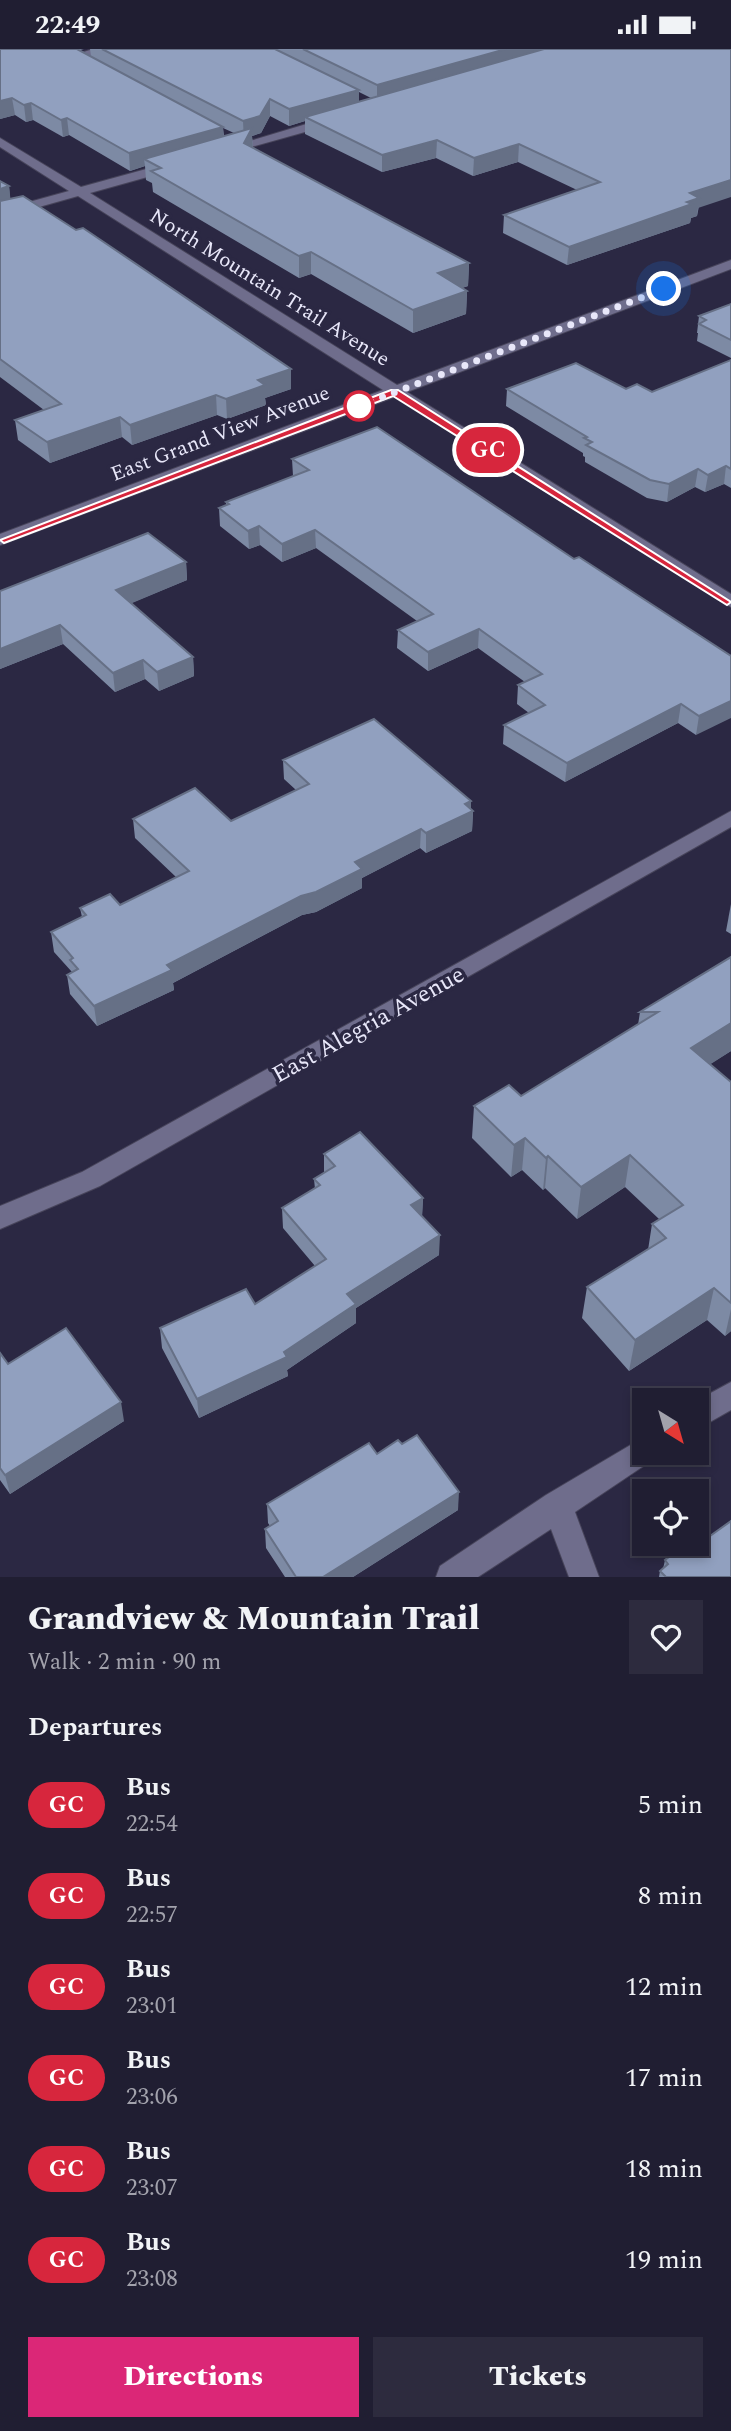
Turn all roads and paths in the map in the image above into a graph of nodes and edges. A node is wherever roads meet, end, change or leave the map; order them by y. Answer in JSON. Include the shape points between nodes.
{"nodes":[{"id":1,"x":107,"y":49,"type":"edge"},
{"id":2,"x":98,"y":69,"type":"edge"},
{"id":3,"x":350,"y":115,"type":"edge"},
{"id":4,"x":0,"y":142,"type":"edge"},
{"id":5,"x":217,"y":153,"type":"edge"},
{"id":6,"x":179,"y":164,"type":"edge"},
{"id":7,"x":78,"y":192,"type":"junction"},
{"id":8,"x":0,"y":214,"type":"edge"},
{"id":9,"x":731,"y":264,"type":"edge"},
{"id":10,"x":394,"y":392,"type":"junction"},
{"id":11,"x":0,"y":540,"type":"edge"},
{"id":12,"x":731,"y":602,"type":"edge"},
{"id":13,"x":731,"y":818,"type":"edge"},
{"id":14,"x":0,"y":1218,"type":"edge"},
{"id":15,"x":731,"y":1395,"type":"edge"},
{"id":16,"x":709,"y":1409,"type":"edge"},
{"id":17,"x":632,"y":1458,"type":"edge"},
{"id":18,"x":557,"y":1505,"type":"junction"},
{"id":19,"x":451,"y":1577,"type":"edge"},
{"id":20,"x":584,"y":1577,"type":"edge"}],
"edges":[{"from":1,"to":2,"type":"street","via":[[74,57]]},
{"from":3,"to":5,"type":"street","via":[[237,142]]},
{"from":4,"to":7,"type":"street","name":"North Mountain Trail Avenue"},
{"from":6,"to":7,"type":"street"},
{"from":7,"to":8,"type":"street"},
{"from":7,"to":10,"type":"street","name":"North Mountain Trail Avenue"},
{"from":9,"to":10,"type":"street","name":"East Grand View Avenue"},
{"from":10,"to":11,"type":"street","name":"East Grand View Avenue"},
{"from":10,"to":12,"type":"street","name":"North Mountain Trail Avenue"},
{"from":13,"to":14,"type":"street","name":"East Alegria Avenue","via":[[91,1179]]},
{"from":15,"to":16,"type":"street"},
{"from":17,"to":18,"type":"street"},
{"from":18,"to":19,"type":"street"},
{"from":18,"to":20,"type":"street"}]}
